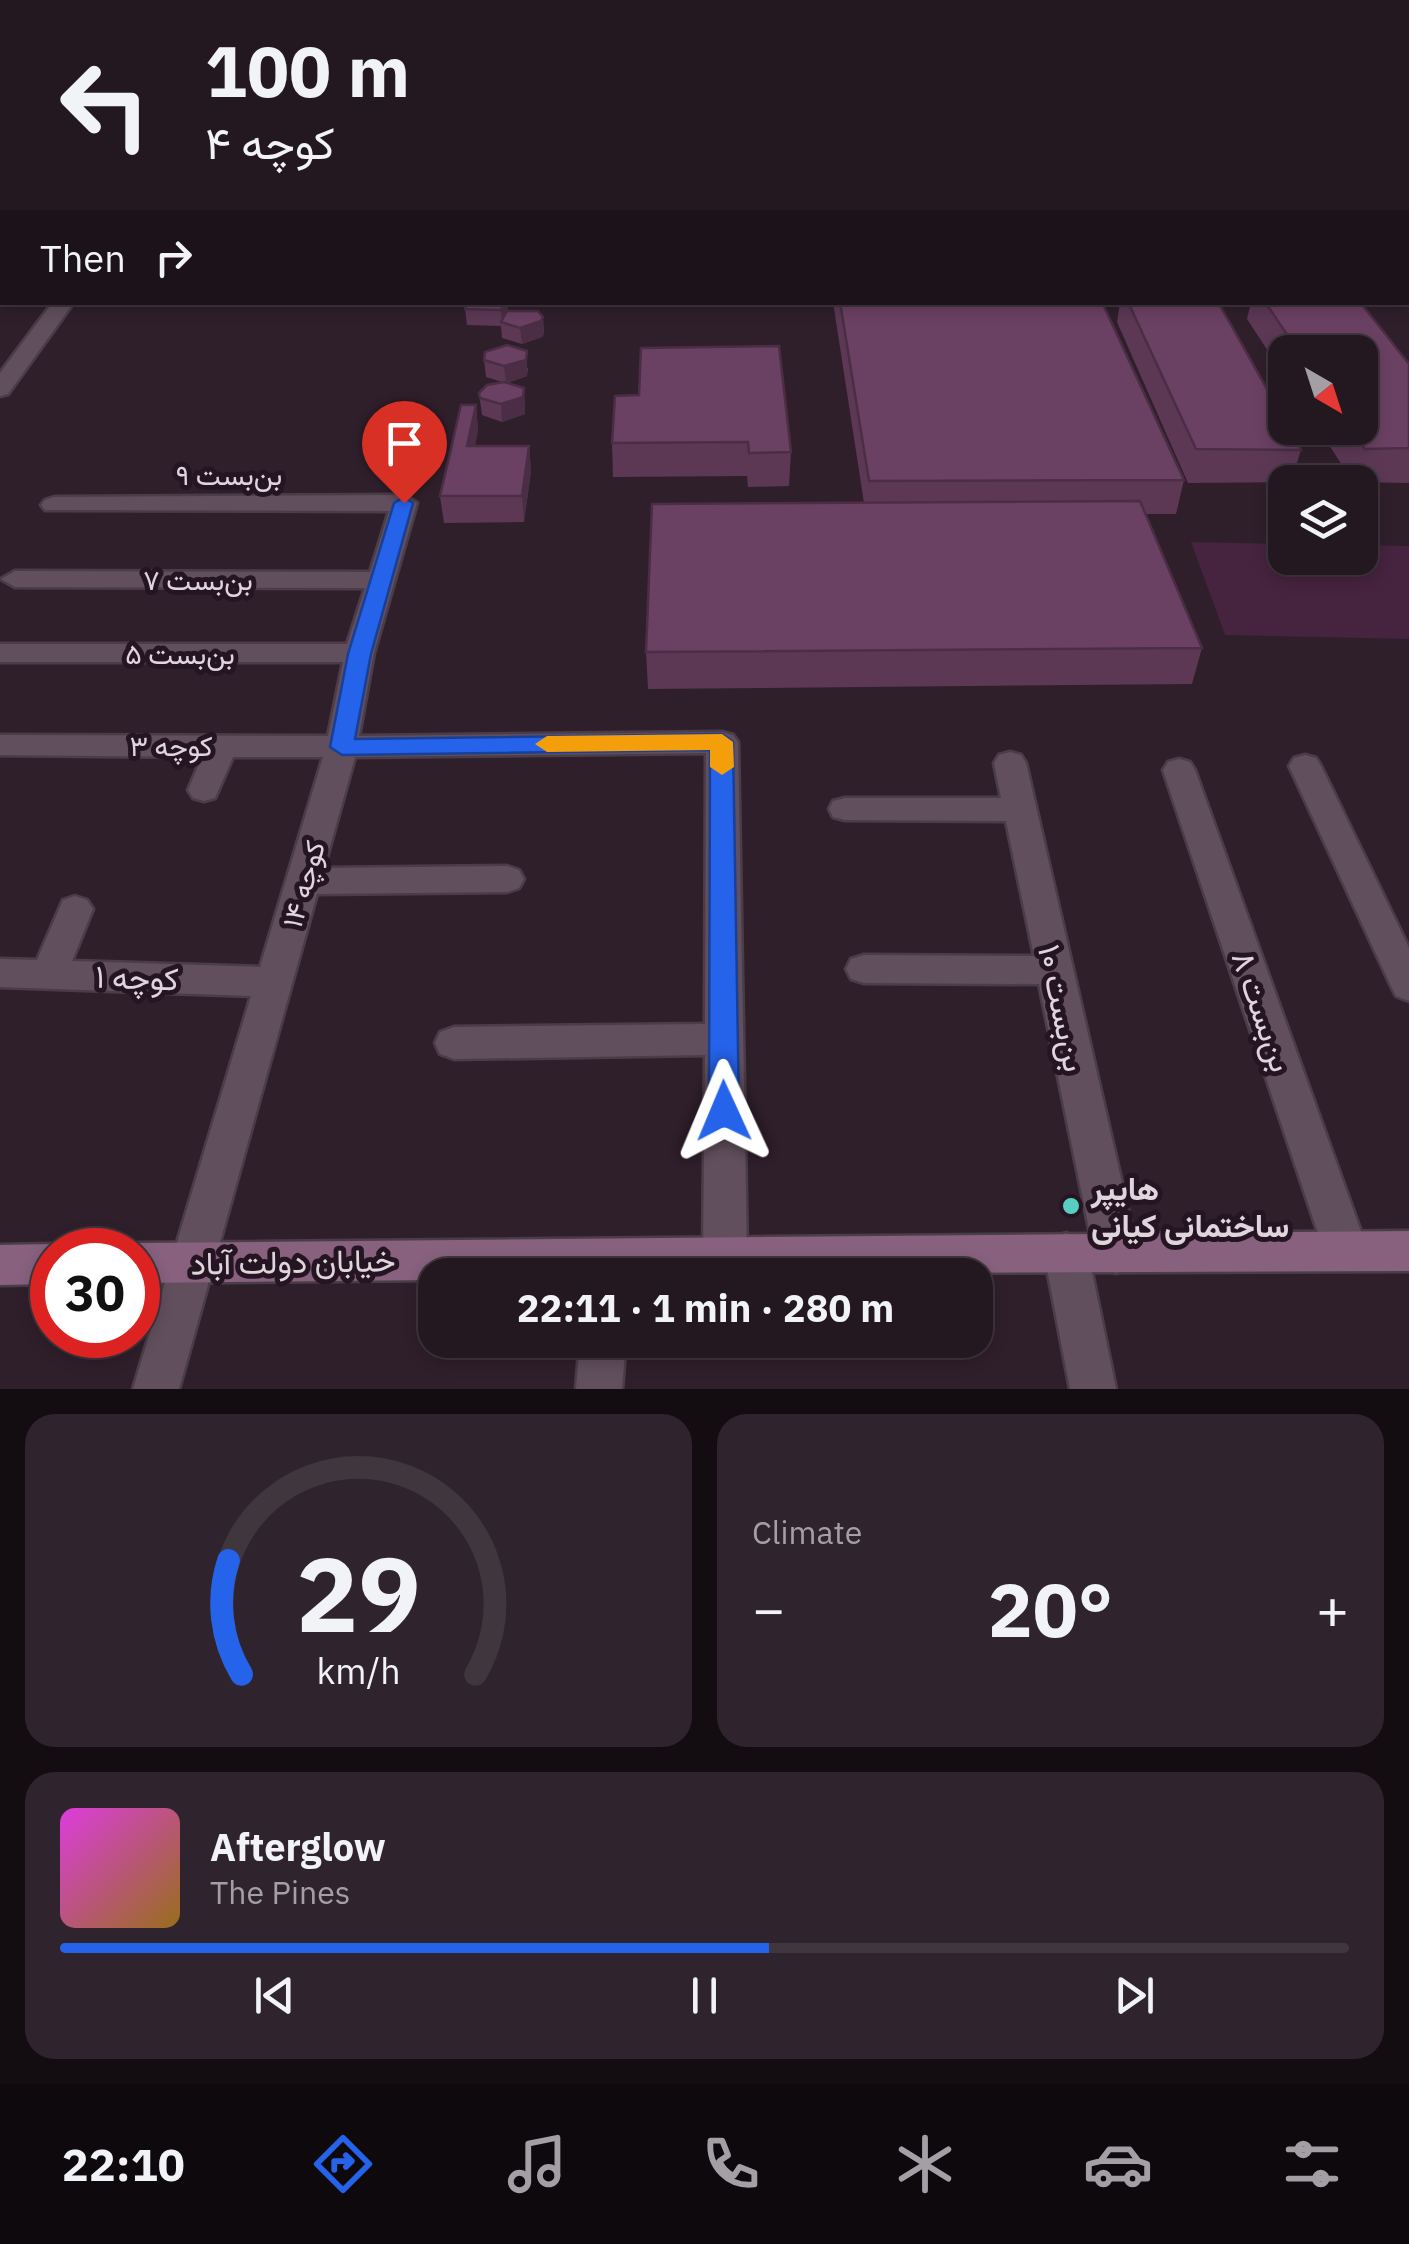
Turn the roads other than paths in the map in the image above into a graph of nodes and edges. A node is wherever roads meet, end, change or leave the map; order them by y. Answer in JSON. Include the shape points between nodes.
{"nodes":[{"id":1,"x":338,"y":0,"type":"edge"},
{"id":2,"x":392,"y":0,"type":"edge"},
{"id":3,"x":62,"y":305,"type":"edge"},
{"id":4,"x":0,"y":347,"type":"edge"},
{"id":5,"x":30,"y":348,"type":"junction"},
{"id":6,"x":0,"y":389,"type":"edge"},
{"id":7,"x":404,"y":503,"type":"joint"},
{"id":8,"x":54,"y":505,"type":"dead end"},
{"id":9,"x":15,"y":578,"type":"dead end"},
{"id":10,"x":381,"y":580,"type":"junction"},
{"id":11,"x":0,"y":653,"type":"edge"},
{"id":12,"x":360,"y":654,"type":"junction"},
{"id":13,"x":0,"y":745,"type":"edge"},
{"id":14,"x":222,"y":745,"type":"junction"},
{"id":15,"x":342,"y":747,"type":"junction"},
{"id":16,"x":1010,"y":763,"type":"dead end"},
{"id":17,"x":1305,"y":766,"type":"dead end"},
{"id":18,"x":1179,"y":770,"type":"dead end"},
{"id":19,"x":204,"y":790,"type":"dead end"},
{"id":20,"x":845,"y":809,"type":"dead end"},
{"id":21,"x":1020,"y":810,"type":"junction"},
{"id":22,"x":507,"y":878,"type":"dead end"},
{"id":23,"x":304,"y":881,"type":"junction"},
{"id":24,"x":75,"y":909,"type":"dead end"},
{"id":25,"x":864,"y":969,"type":"dead end"},
{"id":26,"x":1054,"y":970,"type":"junction"},
{"id":27,"x":0,"y":973,"type":"edge"},
{"id":28,"x":50,"y":974,"type":"junction"},
{"id":29,"x":275,"y":982,"type":"junction"},
{"id":30,"x":1409,"y":986,"type":"edge"},
{"id":31,"x":724,"y":1039,"type":"junction"},
{"id":32,"x":454,"y":1043,"type":"dead end"},
{"id":33,"x":1346,"y":1251,"type":"junction"},
{"id":34,"x":1409,"y":1251,"type":"edge"},
{"id":35,"x":1066,"y":1253,"type":"junction"},
{"id":36,"x":1116,"y":1253,"type":"junction"},
{"id":37,"x":725,"y":1255,"type":"junction"},
{"id":38,"x":693,"y":1258,"type":"edge"},
{"id":39,"x":160,"y":1263,"type":"edge"},
{"id":40,"x":194,"y":1263,"type":"junction"},
{"id":41,"x":0,"y":1264,"type":"edge"},
{"id":42,"x":30,"y":1264,"type":"edge"},
{"id":43,"x":418,"y":1265,"type":"edge"},
{"id":44,"x":602,"y":1358,"type":"edge"},
{"id":45,"x":156,"y":1389,"type":"edge"},
{"id":46,"x":599,"y":1389,"type":"edge"},
{"id":47,"x":1093,"y":1389,"type":"edge"}],
"edges":[{"from":1,"to":2,"type":"street"},
{"from":3,"to":5,"type":"street"},
{"from":4,"to":5,"type":"street"},
{"from":5,"to":6,"type":"street"},
{"from":7,"to":8,"type":"street","name":"بن‌بست ۹"},
{"from":7,"to":10,"type":"street","name":"کوچه ۱۴"},
{"from":9,"to":10,"type":"street","name":"بن‌بست ۷"},
{"from":10,"to":12,"type":"street","name":"کوچه ۱۴"},
{"from":11,"to":12,"type":"street","name":"بن‌بست ۵"},
{"from":12,"to":15,"type":"street","name":"کوچه ۱۴"},
{"from":13,"to":14,"type":"street","name":"کوچه ۳"},
{"from":14,"to":15,"type":"street","name":"کوچه ۳"},
{"from":14,"to":19,"type":"street"},
{"from":15,"to":23,"type":"street","name":"کوچه ۱۴"},
{"from":15,"to":31,"type":"street","name":"کوچه ۳","via":[[722,742]]},
{"from":16,"to":21,"type":"street","name":"بن‌بست ۱۰"},
{"from":17,"to":30,"type":"street"},
{"from":18,"to":33,"type":"street","name":"بن‌بست ۸"},
{"from":20,"to":21,"type":"street"},
{"from":21,"to":26,"type":"street","name":"بن‌بست ۱۰"},
{"from":22,"to":23,"type":"street"},
{"from":23,"to":29,"type":"street","name":"کوچه ۱۴"},
{"from":24,"to":28,"type":"street"},
{"from":25,"to":26,"type":"street"},
{"from":26,"to":36,"type":"street","name":"بن‌بست ۱۰"},
{"from":27,"to":28,"type":"street","name":"کوچه ۱"},
{"from":28,"to":29,"type":"street","name":"کوچه ۱"},
{"from":29,"to":40,"type":"street","name":"کوچه ۱۴"},
{"from":31,"to":32,"type":"street"},
{"from":31,"to":37,"type":"street"},
{"from":33,"to":34,"type":"street","name":"خیابان دولت آباد"},
{"from":33,"to":36,"type":"street","name":"خیابان دولت آباد"},
{"from":35,"to":36,"type":"street","name":"خیابان دولت آباد"},
{"from":35,"to":37,"type":"street","name":"خیابان دولت آباد"},
{"from":35,"to":47,"type":"street"},
{"from":37,"to":38,"type":"street","name":"خیابان دولت آباد"},
{"from":39,"to":40,"type":"street","name":"خیابان دولت آباد"},
{"from":40,"to":43,"type":"street","name":"خیابان دولت آباد"},
{"from":40,"to":45,"type":"street","name":"کوچه ۱۴"},
{"from":41,"to":42,"type":"street"},
{"from":44,"to":46,"type":"street"}]}
